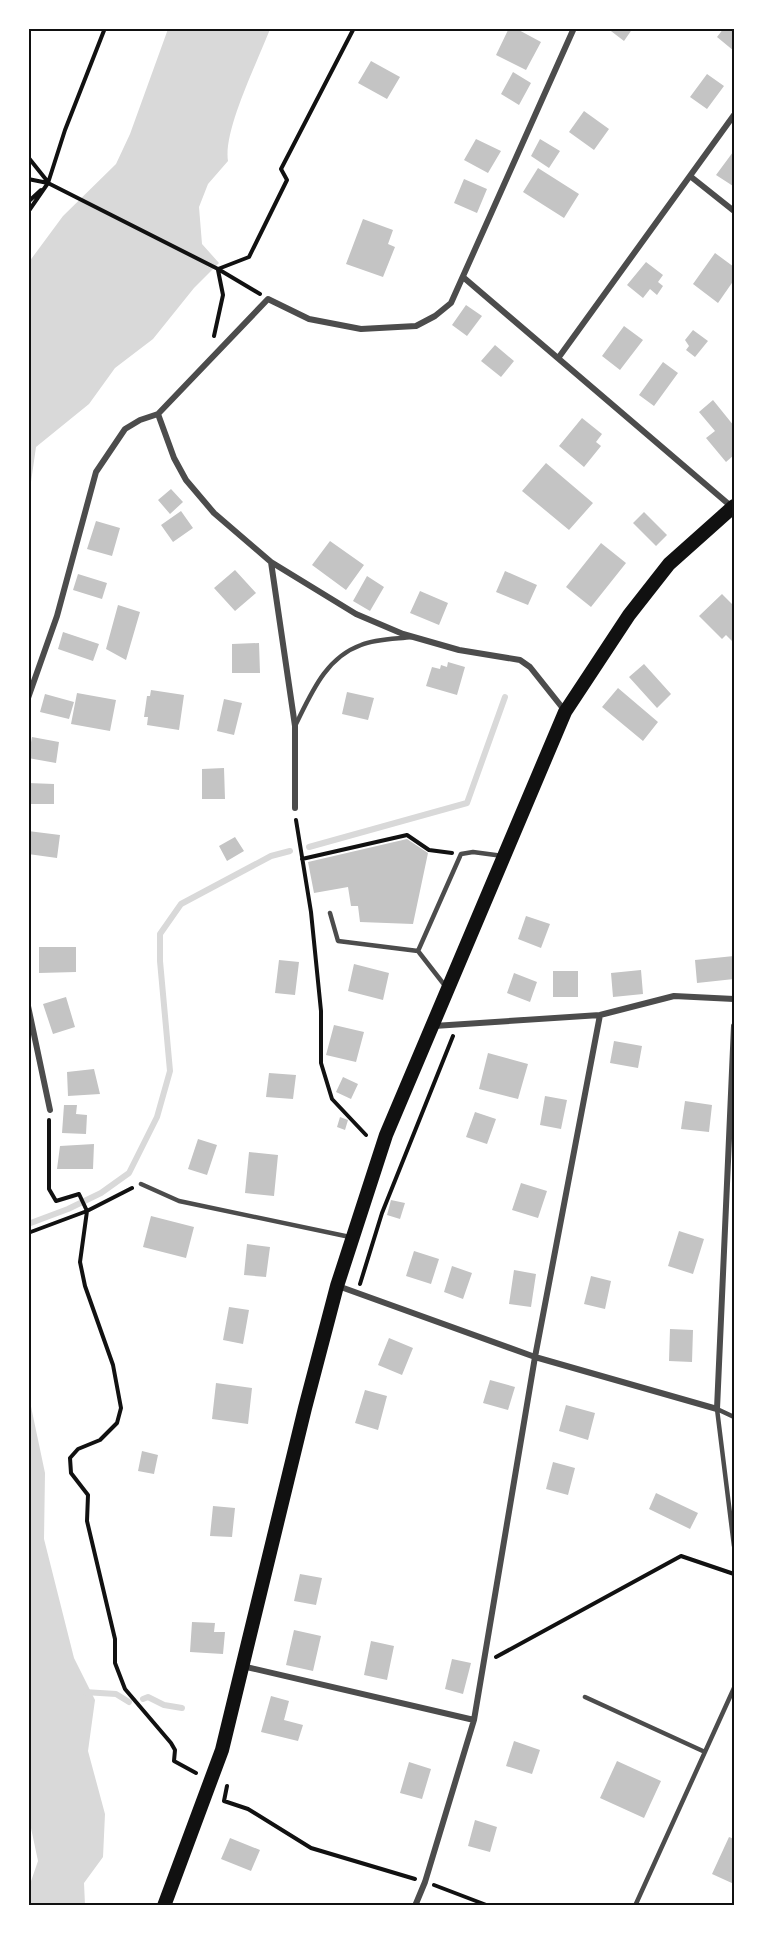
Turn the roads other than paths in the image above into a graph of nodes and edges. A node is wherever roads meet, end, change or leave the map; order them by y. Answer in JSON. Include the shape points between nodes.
{"nodes":[{"id":1,"x":574,"y":28,"type":"edge"},
{"id":2,"x":735,"y":115,"type":"edge"},
{"id":3,"x":690,"y":176,"type":"junction"},
{"id":4,"x":735,"y":211,"type":"edge"},
{"id":5,"x":463,"y":277,"type":"junction"},
{"id":6,"x":559,"y":357,"type":"junction"},
{"id":7,"x":158,"y":414,"type":"junction"},
{"id":8,"x":734,"y":507,"type":"edge"},
{"id":9,"x":271,"y":562,"type":"junction"},
{"id":10,"x":412,"y":637,"type":"junction"},
{"id":11,"x":28,"y":698,"type":"edge"},
{"id":12,"x":565,"y":712,"type":"junction"},
{"id":13,"x":295,"y":726,"type":"junction"},
{"id":14,"x":295,"y":808,"type":"road end"},
{"id":15,"x":503,"y":856,"type":"junction"},
{"id":16,"x":330,"y":913,"type":"dead end"},
{"id":17,"x":418,"y":951,"type":"junction"},
{"id":18,"x":448,"y":991,"type":"junction"},
{"id":19,"x":735,"y":999,"type":"edge"},
{"id":20,"x":28,"y":1006,"type":"edge"},
{"id":21,"x":600,"y":1015,"type":"junction"},
{"id":22,"x":434,"y":1026,"type":"junction"},
{"id":23,"x":735,"y":1026,"type":"edge"},
{"id":24,"x":50,"y":1110,"type":"road end"},
{"id":25,"x":141,"y":1184,"type":"road end"},
{"id":26,"x":351,"y":1237,"type":"junction"},
{"id":27,"x":337,"y":1286,"type":"junction"},
{"id":28,"x":535,"y":1357,"type":"junction"},
{"id":29,"x":717,"y":1409,"type":"junction"},
{"id":30,"x":735,"y":1417,"type":"edge"},
{"id":31,"x":735,"y":1546,"type":"edge"},
{"id":32,"x":242,"y":1666,"type":"junction"},
{"id":33,"x":735,"y":1688,"type":"edge"},
{"id":34,"x":585,"y":1697,"type":"dead end"},
{"id":35,"x":474,"y":1720,"type":"junction"},
{"id":36,"x":705,"y":1752,"type":"junction"},
{"id":37,"x":164,"y":1905,"type":"edge"},
{"id":38,"x":415,"y":1905,"type":"edge"},
{"id":39,"x":635,"y":1905,"type":"edge"}],
"edges":[{"from":1,"to":5,"type":"street"},
{"from":2,"to":3,"type":"street"},
{"from":3,"to":4,"type":"street"},
{"from":3,"to":6,"type":"street"},
{"from":5,"to":6,"type":"street"},
{"from":5,"to":7,"type":"street","via":[[451,303],[435,316],[416,326],[400,328],[361,329],[309,320],[268,299]]},
{"from":6,"to":8,"type":"street"},
{"from":7,"to":9,"type":"street","via":[[186,480],[214,513]]},
{"from":7,"to":11,"type":"street","via":[[124,429],[96,472],[57,616]]},
{"from":8,"to":12,"type":"main road","via":[[669,564],[629,615]]},
{"from":9,"to":10,"type":"street","via":[[356,614]]},
{"from":9,"to":13,"type":"street"},
{"from":10,"to":12,"type":"street","via":[[519,660],[530,667]]},
{"from":10,"to":13,"type":"lane","via":[[362,644],[334,659]]},
{"from":12,"to":15,"type":"main road"},
{"from":13,"to":14,"type":"street"},
{"from":15,"to":17,"type":"lane","via":[[461,854]]},
{"from":15,"to":18,"type":"main road"},
{"from":16,"to":17,"type":"lane","via":[[338,940]]},
{"from":17,"to":18,"type":"lane"},
{"from":18,"to":22,"type":"main road"},
{"from":19,"to":21,"type":"street","via":[[674,996]]},
{"from":20,"to":24,"type":"street"},
{"from":21,"to":22,"type":"street"},
{"from":21,"to":28,"type":"street"},
{"from":22,"to":26,"type":"main road","via":[[386,1135]]},
{"from":23,"to":29,"type":"street"},
{"from":25,"to":26,"type":"lane","via":[[179,1201]]},
{"from":26,"to":27,"type":"main road"},
{"from":27,"to":28,"type":"street"},
{"from":27,"to":32,"type":"main road"},
{"from":28,"to":29,"type":"street"},
{"from":28,"to":35,"type":"street"},
{"from":29,"to":30,"type":"lane"},
{"from":29,"to":31,"type":"lane"},
{"from":32,"to":35,"type":"street"},
{"from":32,"to":37,"type":"main road","via":[[222,1750]]},
{"from":33,"to":36,"type":"lane"},
{"from":34,"to":36,"type":"lane"},
{"from":35,"to":38,"type":"street"},
{"from":36,"to":39,"type":"lane"}]}
